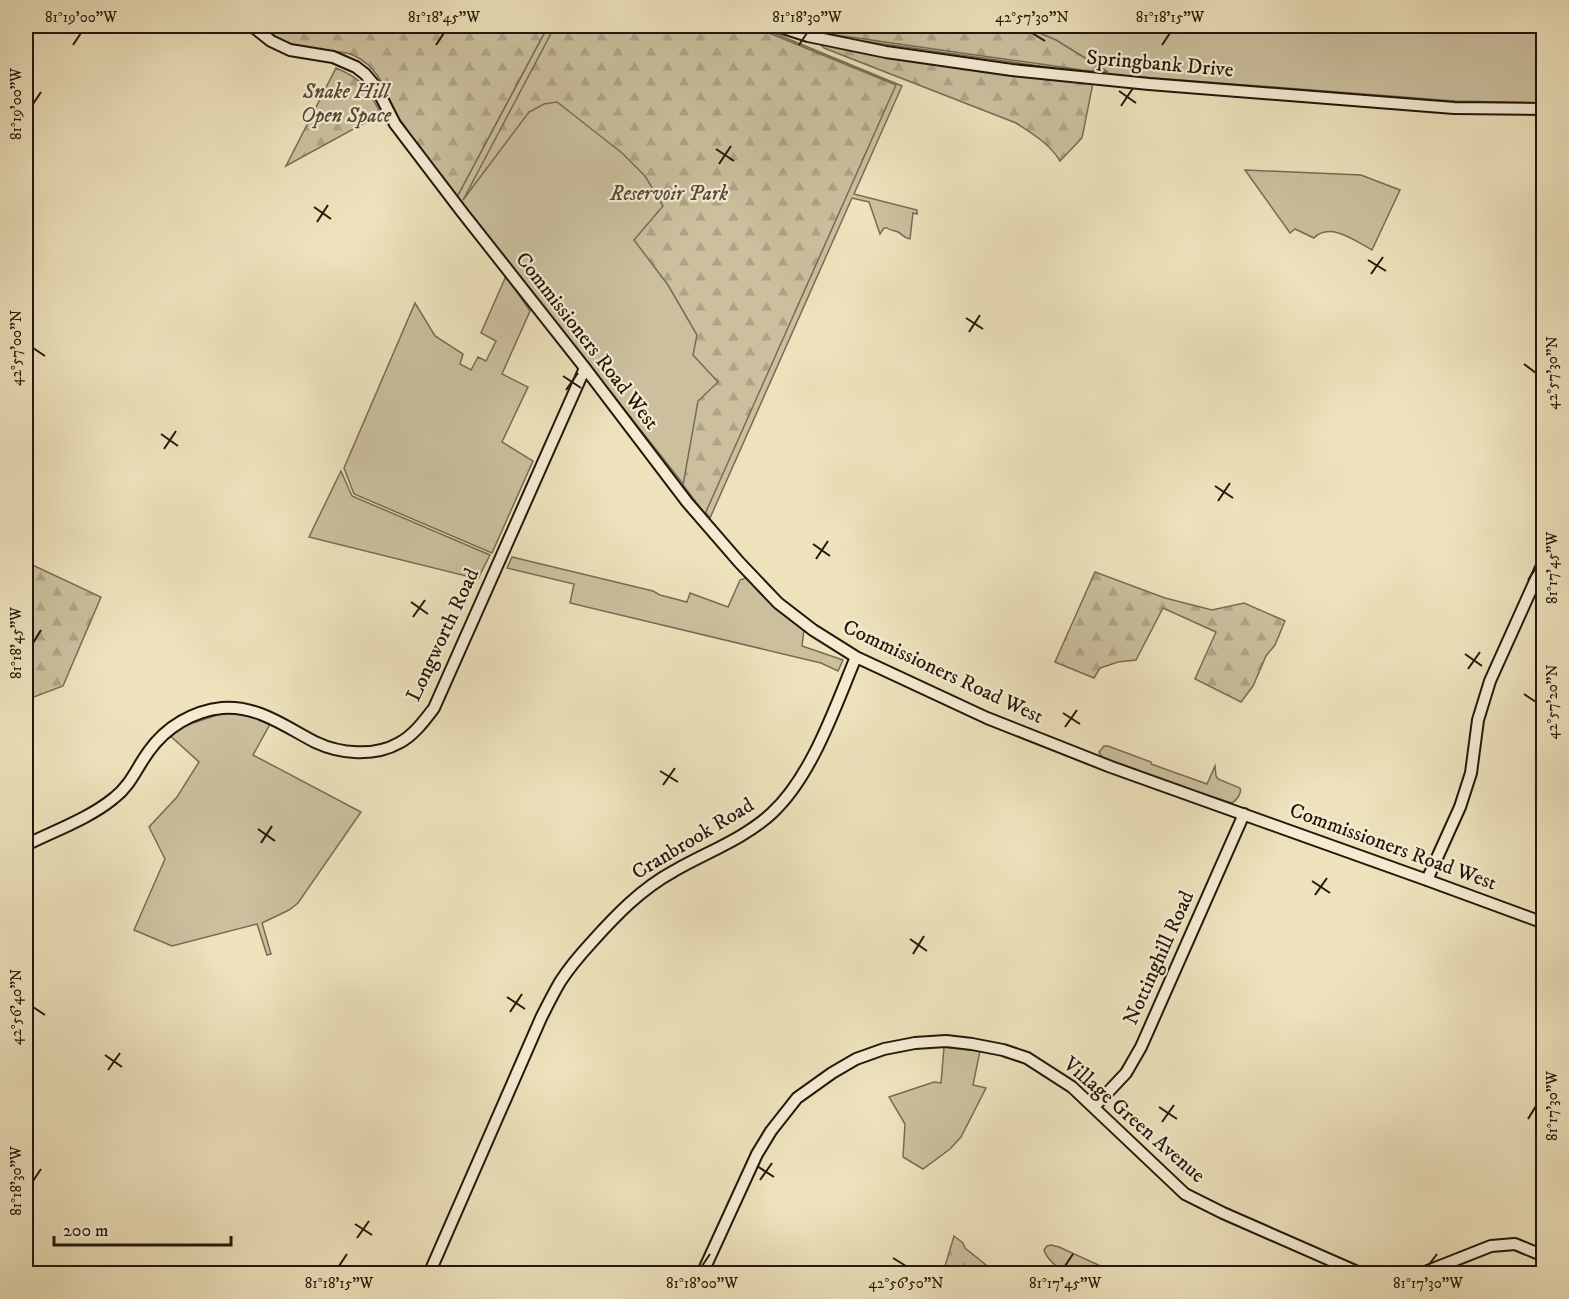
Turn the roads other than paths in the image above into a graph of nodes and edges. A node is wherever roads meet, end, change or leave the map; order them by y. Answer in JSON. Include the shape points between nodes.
{"nodes":[{"id":1,"x":252,"y":26,"type":"edge"},
{"id":2,"x":777,"y":26,"type":"edge"},
{"id":3,"x":1544,"y":109,"type":"edge"},
{"id":4,"x":585,"y":368,"type":"junction"},
{"id":5,"x":1544,"y":561,"type":"edge"},
{"id":6,"x":856,"y":657,"type":"junction"},
{"id":7,"x":1244,"y":814,"type":"junction"},
{"id":8,"x":26,"y":845,"type":"edge"},
{"id":9,"x":1427,"y":880,"type":"junction"},
{"id":10,"x":1544,"y":923,"type":"edge"},
{"id":11,"x":1094,"y":1107,"type":"junction"},
{"id":12,"x":1544,"y":1256,"type":"edge"},
{"id":13,"x":429,"y":1274,"type":"edge"},
{"id":14,"x":702,"y":1274,"type":"edge"},
{"id":15,"x":1362,"y":1274,"type":"edge"},
{"id":16,"x":1420,"y":1274,"type":"edge"}],
"edges":[{"from":1,"to":4,"type":"street","name":"Commissioners Road West","via":[[290,50],[333,57],[365,74],[395,123]]},
{"from":2,"to":3,"type":"street","name":"Springbank Drive","via":[[886,52],[1012,70],[1454,108]]},
{"from":4,"to":6,"type":"street","name":"Commissioners Road West","via":[[687,502],[739,562],[778,603]]},
{"from":4,"to":8,"type":"street","name":"Longworth Road","via":[[434,708],[418,728],[399,743],[374,752],[344,752],[253,711],[207,711],[166,732],[125,789],[98,810]]},
{"from":5,"to":9,"type":"street","via":[[1491,681],[1478,720],[1471,773]]},
{"from":6,"to":7,"type":"street","name":"Commissioners Road West","via":[[987,718]]},
{"from":6,"to":13,"type":"street","name":"Cranbrook Road","via":[[817,749],[796,785],[773,813],[744,835],[672,872],[638,895],[615,915],[560,982]]},
{"from":7,"to":9,"type":"street","name":"Commissioners Road West"},
{"from":7,"to":11,"type":"street","name":"Nottinghill Road","via":[[1141,1047],[1126,1073]]},
{"from":9,"to":10,"type":"street","name":"Commissioners Road West"},
{"from":11,"to":14,"type":"street","name":"Village Green Avenue","via":[[1072,1087],[1027,1058],[1003,1050],[946,1041],[915,1043],[856,1059],[797,1098],[771,1131]]},
{"from":11,"to":15,"type":"street","name":"Village Green Avenue","via":[[1185,1194]]},
{"from":12,"to":16,"type":"street","via":[[1515,1244],[1491,1246]]}]}
